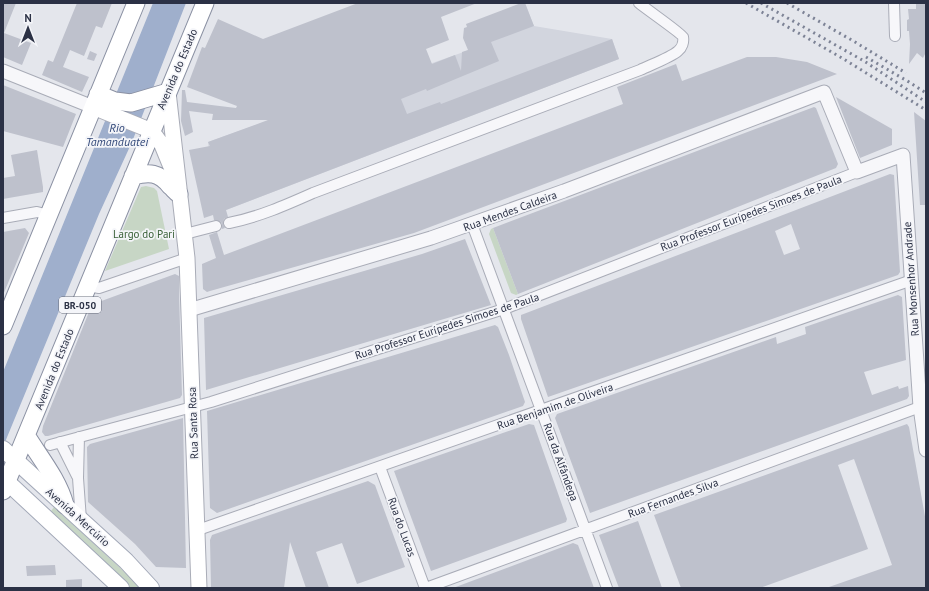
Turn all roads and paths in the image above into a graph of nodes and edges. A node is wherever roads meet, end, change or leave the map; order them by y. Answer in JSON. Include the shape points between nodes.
{"nodes":[{"id":1,"x":136,"y":3,"type":"edge"},
{"id":2,"x":205,"y":3,"type":"edge"},
{"id":3,"x":639,"y":3,"type":"edge"},
{"id":4,"x":894,"y":3,"type":"edge"},
{"id":5,"x":895,"y":36,"type":"dead end"},
{"id":6,"x":3,"y":71,"type":"edge"},
{"id":7,"x":163,"y":94,"type":"junction"},
{"id":8,"x":99,"y":102,"type":"junction"},
{"id":9,"x":148,"y":130,"type":"junction"},
{"id":10,"x":903,"y":155,"type":"joint"},
{"id":11,"x":856,"y":172,"type":"junction"},
{"id":12,"x":133,"y":176,"type":"junction"},
{"id":13,"x":179,"y":194,"type":"junction"},
{"id":14,"x":48,"y":215,"type":"junction"},
{"id":15,"x":3,"y":218,"type":"edge"},
{"id":16,"x":229,"y":223,"type":"dead end"},
{"id":17,"x":472,"y":224,"type":"junction"},
{"id":18,"x":216,"y":226,"type":"dead end"},
{"id":19,"x":185,"y":234,"type":"junction"},
{"id":20,"x":187,"y":258,"type":"junction"},
{"id":21,"x":912,"y":280,"type":"junction"},
{"id":22,"x":88,"y":286,"type":"junction"},
{"id":23,"x":504,"y":309,"type":"junction"},
{"id":24,"x":189,"y":310,"type":"junction"},
{"id":25,"x":3,"y":326,"type":"edge"},
{"id":26,"x":193,"y":407,"type":"junction"},
{"id":27,"x":920,"y":407,"type":"junction"},
{"id":28,"x":542,"y":411,"type":"junction"},
{"id":29,"x":925,"y":434,"type":"edge"},
{"id":30,"x":26,"y":435,"type":"junction"},
{"id":31,"x":79,"y":437,"type":"junction"},
{"id":32,"x":926,"y":450,"type":"edge"},
{"id":33,"x":10,"y":455,"type":"edge"},
{"id":34,"x":380,"y":467,"type":"junction"},
{"id":35,"x":78,"y":478,"type":"junction"},
{"id":36,"x":4,"y":484,"type":"edge"},
{"id":37,"x":65,"y":505,"type":"junction"},
{"id":38,"x":81,"y":520,"type":"junction"},
{"id":39,"x":198,"y":530,"type":"junction"},
{"id":40,"x":586,"y":530,"type":"junction"},
{"id":41,"x":122,"y":588,"type":"edge"},
{"id":42,"x":151,"y":588,"type":"edge"},
{"id":43,"x":199,"y":588,"type":"edge"},
{"id":44,"x":425,"y":588,"type":"edge"},
{"id":45,"x":607,"y":588,"type":"edge"}],
"edges":[{"from":1,"to":8,"type":"highway"},
{"from":2,"to":7,"type":"highway","name":"Avenida do Estado","number":"BR-050"},
{"from":3,"to":16,"type":"street","via":[[683,37],[679,51],[640,70],[266,212]]},
{"from":4,"to":5,"type":"street"},
{"from":6,"to":8,"type":"street"},
{"from":7,"to":8,"type":"highway","via":[[131,103]]},
{"from":7,"to":9,"type":"highway","name":"Avenida do Estado","number":"BR-050"},
{"from":7,"to":13,"type":"main road"},
{"from":8,"to":9,"type":"main road"},
{"from":8,"to":14,"type":"highway"},
{"from":9,"to":12,"type":"highway","name":"Avenida do Estado","number":"BR-050"},
{"from":9,"to":13,"type":"main road","via":[[162,145],[172,169],[174,186]]},
{"from":10,"to":11,"type":"street","name":"Rua Professor Eurípedes Simoes de Paula"},
{"from":10,"to":21,"type":"street","name":"Rua Monsenhor Andrade"},
{"from":11,"to":17,"type":"street","name":"Rua Mendes Caldeira","via":[[824,92]]},
{"from":11,"to":23,"type":"street","name":"Rua Professor Eurípedes Simoes de Paula"},
{"from":12,"to":13,"type":"highway","via":[[156,174]]},
{"from":12,"to":22,"type":"highway","name":"Avenida do Estado","number":"BR-050"},
{"from":13,"to":19,"type":"main road"},
{"from":14,"to":15,"type":"street","via":[[37,212]]},
{"from":14,"to":25,"type":"highway"},
{"from":17,"to":23,"type":"street","name":"Rua da Alfândega"},
{"from":17,"to":24,"type":"street","name":"Rua Mendes Caldeira"},
{"from":18,"to":19,"type":"street"},
{"from":19,"to":20,"type":"main road"},
{"from":20,"to":22,"type":"street","via":[[99,288]]},
{"from":20,"to":24,"type":"main road","name":"Rua Santa Rosa"},
{"from":21,"to":27,"type":"street","name":"Rua Monsenhor Andrade"},
{"from":21,"to":28,"type":"street","name":"Rua Benjamim de Oliveira"},
{"from":22,"to":30,"type":"highway","name":"Avenida do Estado","number":"BR-050"},
{"from":23,"to":26,"type":"street","name":"Rua Professor Eurípedes Simoes de Paula"},
{"from":23,"to":28,"type":"street","name":"Rua da Alfândega"},
{"from":24,"to":26,"type":"main road","name":"Rua Santa Rosa"},
{"from":26,"to":31,"type":"street","name":"Rua Professor Eurípedes Simoes de Paula"},
{"from":26,"to":39,"type":"main road","name":"Rua Santa Rosa"},
{"from":27,"to":29,"type":"street","name":"Rua Monsenhor Andrade"},
{"from":27,"to":40,"type":"street","name":"Rua Fernandes Silva"},
{"from":28,"to":34,"type":"street","name":"Rua Benjamim de Oliveira"},
{"from":28,"to":40,"type":"street","name":"Rua da Alfândega"},
{"from":29,"to":32,"type":"street","name":"Rua Monsenhor Andrade"},
{"from":30,"to":33,"type":"highway","name":"Avenida do Estado","number":"BR-050"},
{"from":30,"to":37,"type":"highway","via":[[54,478]]},
{"from":31,"to":35,"type":"street"},
{"from":31,"to":35,"type":"street","name":"Rua Professor Eurípedes Simoes de Paula","via":[[55,444]]},
{"from":33,"to":36,"type":"highway","name":"Avenida do Estado","number":"BR-050"},
{"from":33,"to":37,"type":"main road","name":"Avenida Mercúrio"},
{"from":34,"to":39,"type":"street","name":"Rua Benjamim de Oliveira"},
{"from":34,"to":44,"type":"street","name":"Rua do Lucas"},
{"from":35,"to":38,"type":"street"},
{"from":36,"to":41,"type":"main road","name":"Avenida Mercúrio"},
{"from":37,"to":38,"type":"main road","name":"Avenida Mercúrio"},
{"from":38,"to":42,"type":"main road","name":"Avenida Mercúrio"},
{"from":39,"to":43,"type":"main road","name":"Rua Santa Rosa"},
{"from":40,"to":44,"type":"street","name":"Rua Fernandes Silva"},
{"from":40,"to":45,"type":"street","name":"Rua da Alfândega"}]}
